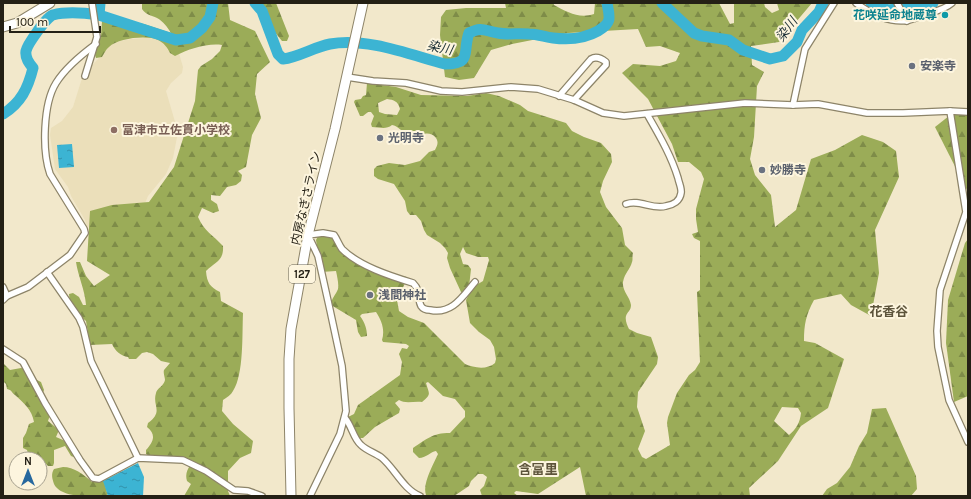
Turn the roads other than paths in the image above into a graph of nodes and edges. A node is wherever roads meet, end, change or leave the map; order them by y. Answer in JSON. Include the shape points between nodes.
{"nodes":[{"id":1,"x":50,"y":3,"type":"edge"},
{"id":2,"x":363,"y":3,"type":"edge"},
{"id":3,"x":834,"y":3,"type":"edge"},
{"id":4,"x":856,"y":3,"type":"edge"},
{"id":5,"x":897,"y":3,"type":"edge"},
{"id":6,"x":952,"y":3,"type":"edge"},
{"id":7,"x":92,"y":4,"type":"edge"},
{"id":8,"x":906,"y":19,"type":"junction"},
{"id":9,"x":3,"y":27,"type":"edge"},
{"id":10,"x":96,"y":44,"type":"junction"},
{"id":11,"x":85,"y":76,"type":"dead end"},
{"id":12,"x":346,"y":77,"type":"junction"},
{"id":13,"x":559,"y":96,"type":"junction"},
{"id":14,"x":574,"y":100,"type":"junction"},
{"id":15,"x":793,"y":105,"type":"junction"},
{"id":16,"x":950,"y":110,"type":"junction"},
{"id":17,"x":968,"y":112,"type":"edge"},
{"id":18,"x":647,"y":114,"type":"junction"},
{"id":19,"x":626,"y":204,"type":"dead end"},
{"id":20,"x":308,"y":235,"type":"junction"},
{"id":21,"x":48,"y":272,"type":"junction"},
{"id":22,"x":475,"y":282,"type":"dead end"},
{"id":23,"x":3,"y":288,"type":"edge"},
{"id":24,"x":5,"y":298,"type":"edge"},
{"id":25,"x":3,"y":349,"type":"edge"},
{"id":26,"x":345,"y":418,"type":"junction"},
{"id":27,"x":968,"y":442,"type":"edge"},
{"id":28,"x":138,"y":458,"type":"junction"},
{"id":29,"x":262,"y":496,"type":"edge"},
{"id":30,"x":291,"y":496,"type":"edge"},
{"id":31,"x":310,"y":496,"type":"edge"},
{"id":32,"x":420,"y":496,"type":"edge"}],
"edges":[{"from":1,"to":9,"type":"highway","via":[[17,23]]},
{"from":2,"to":12,"type":"highway","name":"内房なぎさライン","number":"127"},
{"from":3,"to":15,"type":"street","via":[[805,49]]},
{"from":4,"to":8,"type":"street","via":[[877,16],[891,20]]},
{"from":5,"to":8,"type":"street"},
{"from":6,"to":8,"type":"street","via":[[940,11]]},
{"from":7,"to":10,"type":"street"},
{"from":10,"to":11,"type":"street"},
{"from":10,"to":21,"type":"street","via":[[72,63],[56,84],[48,106],[45,149],[47,166],[85,233],[70,255]]},
{"from":12,"to":13,"type":"street","via":[[406,83],[442,91],[462,92],[511,87],[538,89]]},
{"from":12,"to":20,"type":"highway","name":"内房なぎさライン","number":"127"},
{"from":13,"to":14,"type":"street"},
{"from":13,"to":14,"type":"street","via":[[591,59],[598,57],[606,62]]},
{"from":14,"to":18,"type":"street","via":[[603,112],[624,116]]},
{"from":15,"to":16,"type":"street","via":[[818,104],[866,113]]},
{"from":15,"to":18,"type":"street","via":[[745,103]]},
{"from":16,"to":17,"type":"street"},
{"from":16,"to":27,"type":"street","via":[[966,212],[940,290],[937,331],[949,400]]},
{"from":18,"to":19,"type":"street","via":[[674,165],[682,192],[680,199],[665,207],[637,202]]},
{"from":20,"to":22,"type":"street","via":[[334,235],[341,248],[355,259],[369,267],[413,283],[417,287],[424,309],[438,311],[455,304],[465,296]]},
{"from":20,"to":26,"type":"street","via":[[318,256],[342,366]]},
{"from":20,"to":30,"type":"highway","name":"内房なぎさライン","number":"127","via":[[290,337]]},
{"from":21,"to":24,"type":"street","via":[[28,287]]},
{"from":21,"to":28,"type":"street","via":[[83,327],[91,361]]},
{"from":23,"to":24,"type":"street"},
{"from":25,"to":28,"type":"street","via":[[23,362],[45,403],[93,478],[99,479]]},
{"from":26,"to":31,"type":"street"},
{"from":26,"to":32,"type":"street","via":[[361,445],[381,457],[411,490]]},
{"from":28,"to":29,"type":"street","via":[[183,460],[206,471],[234,490]]}]}
